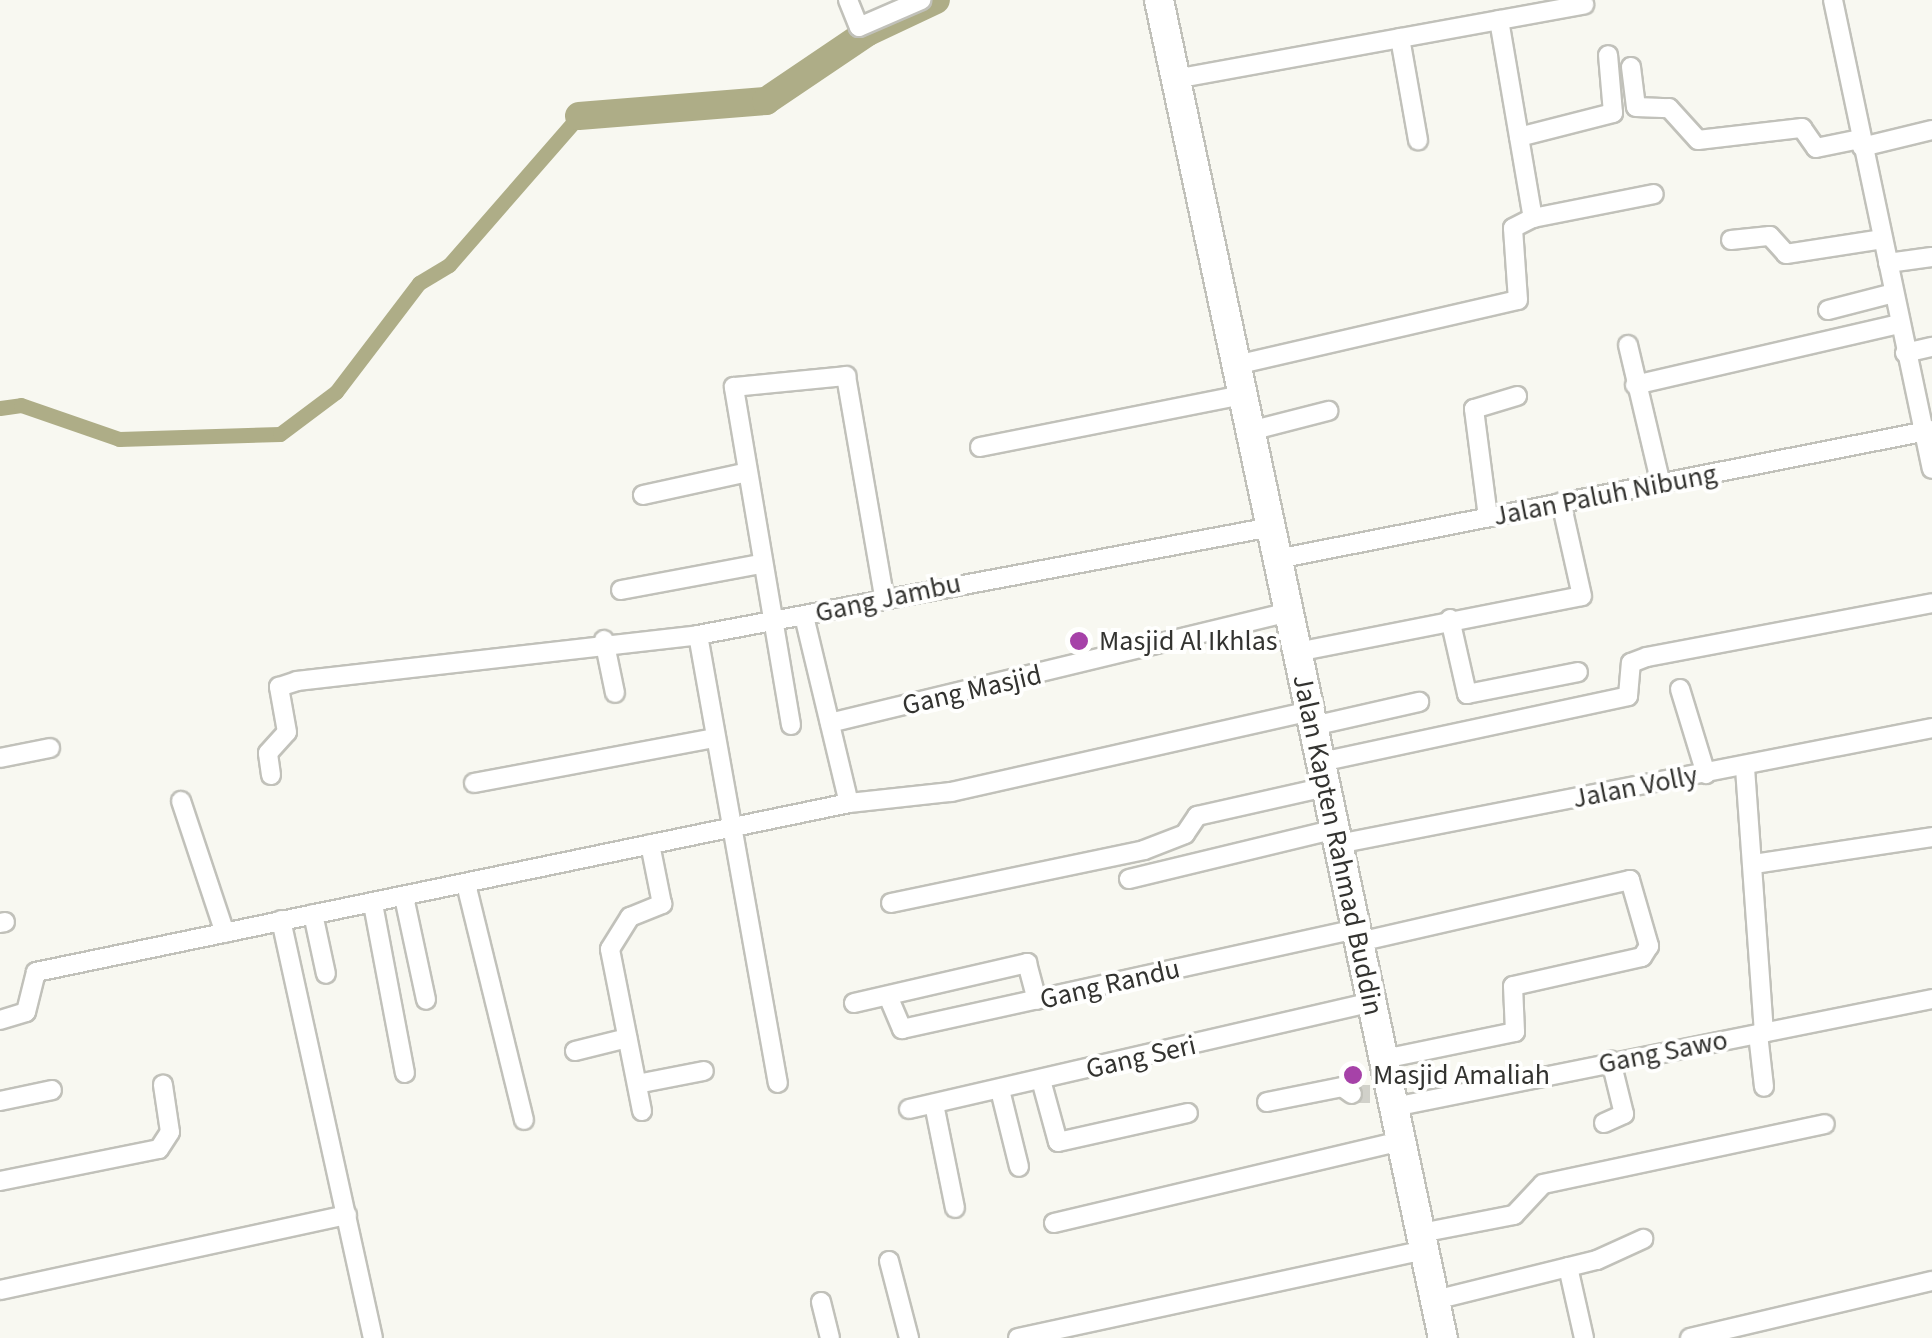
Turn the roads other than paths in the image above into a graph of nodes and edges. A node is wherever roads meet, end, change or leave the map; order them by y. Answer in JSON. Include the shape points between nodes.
{"nodes":[{"id":1,"x":848,"y":0,"type":"edge"},
{"id":2,"x":921,"y":0,"type":"edge"},
{"id":3,"x":1158,"y":0,"type":"edge"},
{"id":4,"x":1584,"y":5,"type":"dead end"},
{"id":5,"x":1836,"y":8,"type":"edge"},
{"id":6,"x":1500,"y":20,"type":"junction"},
{"id":7,"x":1400,"y":38,"type":"junction"},
{"id":8,"x":1608,"y":55,"type":"dead end"},
{"id":9,"x":1631,"y":67,"type":"dead end"},
{"id":10,"x":1175,"y":78,"type":"junction"},
{"id":11,"x":1932,"y":130,"type":"edge"},
{"id":12,"x":1519,"y":137,"type":"junction"},
{"id":13,"x":1418,"y":140,"type":"dead end"},
{"id":14,"x":1861,"y":143,"type":"junction"},
{"id":15,"x":1654,"y":194,"type":"dead end"},
{"id":16,"x":1533,"y":218,"type":"junction"},
{"id":17,"x":1883,"y":239,"type":"junction"},
{"id":18,"x":1730,"y":240,"type":"dead end"},
{"id":19,"x":1932,"y":257,"type":"edge"},
{"id":20,"x":1888,"y":264,"type":"junction"},
{"id":21,"x":1894,"y":293,"type":"junction"},
{"id":22,"x":1828,"y":310,"type":"dead end"},
{"id":23,"x":1900,"y":324,"type":"junction"},
{"id":24,"x":1628,"y":344,"type":"dead end"},
{"id":25,"x":1932,"y":347,"type":"edge"},
{"id":26,"x":1906,"y":353,"type":"junction"},
{"id":27,"x":1236,"y":365,"type":"junction"},
{"id":28,"x":1636,"y":385,"type":"junction"},
{"id":29,"x":1243,"y":395,"type":"junction"},
{"id":30,"x":1518,"y":396,"type":"dead end"},
{"id":31,"x":1328,"y":411,"type":"dead end"},
{"id":32,"x":1250,"y":431,"type":"junction"},
{"id":33,"x":1927,"y":431,"type":"edge"},
{"id":34,"x":980,"y":447,"type":"dead end"},
{"id":35,"x":1932,"y":469,"type":"edge"},
{"id":36,"x":744,"y":472,"type":"junction"},
{"id":37,"x":1661,"y":485,"type":"junction"},
{"id":38,"x":643,"y":495,"type":"dead end"},
{"id":39,"x":1565,"y":501,"type":"junction"},
{"id":40,"x":1488,"y":517,"type":"junction"},
{"id":41,"x":1271,"y":526,"type":"junction"},
{"id":42,"x":1278,"y":559,"type":"junction"},
{"id":43,"x":760,"y":564,"type":"junction"},
{"id":44,"x":622,"y":590,"type":"dead end"},
{"id":45,"x":884,"y":597,"type":"junction"},
{"id":46,"x":1932,"y":602,"type":"edge"},
{"id":47,"x":1288,"y":612,"type":"junction"},
{"id":48,"x":804,"y":616,"type":"junction"},
{"id":49,"x":1450,"y":619,"type":"junction"},
{"id":50,"x":770,"y":623,"type":"junction"},
{"id":51,"x":698,"y":635,"type":"junction"},
{"id":52,"x":604,"y":640,"type":"junction"},
{"id":53,"x":1297,"y":652,"type":"junction"},
{"id":54,"x":1578,"y":672,"type":"dead end"},
{"id":55,"x":1680,"y":689,"type":"dead end"},
{"id":56,"x":615,"y":693,"type":"dead end"},
{"id":57,"x":1420,"y":702,"type":"dead end"},
{"id":58,"x":1311,"y":718,"type":"junction"},
{"id":59,"x":830,"y":724,"type":"junction"},
{"id":60,"x":791,"y":725,"type":"dead end"},
{"id":61,"x":1932,"y":728,"type":"edge"},
{"id":62,"x":714,"y":738,"type":"junction"},
{"id":63,"x":50,"y":748,"type":"dead end"},
{"id":64,"x":0,"y":758,"type":"edge"},
{"id":65,"x":1745,"y":768,"type":"junction"},
{"id":66,"x":1323,"y":774,"type":"junction"},
{"id":67,"x":1706,"y":774,"type":"junction"},
{"id":68,"x":271,"y":775,"type":"dead end"},
{"id":69,"x":474,"y":783,"type":"dead end"},
{"id":70,"x":181,"y":801,"type":"dead end"},
{"id":71,"x":849,"y":803,"type":"junction"},
{"id":72,"x":727,"y":828,"type":"junction"},
{"id":73,"x":1336,"y":836,"type":"junction"},
{"id":74,"x":1932,"y":837,"type":"edge"},
{"id":75,"x":650,"y":844,"type":"junction"},
{"id":76,"x":1754,"y":864,"type":"junction"},
{"id":77,"x":1129,"y":879,"type":"dead end"},
{"id":78,"x":466,"y":884,"type":"junction"},
{"id":79,"x":404,"y":897,"type":"junction"},
{"id":80,"x":891,"y":903,"type":"dead end"},
{"id":81,"x":374,"y":904,"type":"junction"},
{"id":82,"x":313,"y":914,"type":"junction"},
{"id":83,"x":281,"y":920,"type":"junction"},
{"id":84,"x":224,"y":932,"type":"junction"},
{"id":85,"x":1358,"y":935,"type":"junction"},
{"id":86,"x":326,"y":974,"type":"dead end"},
{"id":87,"x":888,"y":996,"type":"junction"},
{"id":88,"x":1932,"y":999,"type":"edge"},
{"id":89,"x":426,"y":1000,"type":"dead end"},
{"id":90,"x":1037,"y":1000,"type":"junction"},
{"id":91,"x":1372,"y":1002,"type":"junction"},
{"id":92,"x":854,"y":1004,"type":"dead end"},
{"id":93,"x":0,"y":1020,"type":"edge"},
{"id":94,"x":1761,"y":1034,"type":"junction"},
{"id":95,"x":627,"y":1038,"type":"junction"},
{"id":96,"x":576,"y":1051,"type":"dead end"},
{"id":97,"x":1384,"y":1059,"type":"junction"},
{"id":98,"x":1612,"y":1062,"type":"junction"},
{"id":99,"x":704,"y":1071,"type":"dead end"},
{"id":100,"x":405,"y":1073,"type":"dead end"},
{"id":101,"x":1041,"y":1080,"type":"junction"},
{"id":102,"x":778,"y":1082,"type":"dead end"},
{"id":103,"x":636,"y":1084,"type":"junction"},
{"id":104,"x":163,"y":1085,"type":"dead end"},
{"id":105,"x":1764,"y":1088,"type":"dead end"},
{"id":106,"x":52,"y":1090,"type":"dead end"},
{"id":107,"x":1000,"y":1090,"type":"junction"},
{"id":108,"x":1352,"y":1094,"type":"tunnel mouth"},
{"id":109,"x":1387,"y":1097,"type":"junction"},
{"id":110,"x":0,"y":1101,"type":"edge"},
{"id":111,"x":1267,"y":1102,"type":"dead end"},
{"id":112,"x":934,"y":1104,"type":"junction"},
{"id":113,"x":909,"y":1109,"type":"dead end"},
{"id":114,"x":642,"y":1111,"type":"dead end"},
{"id":115,"x":1188,"y":1113,"type":"dead end"},
{"id":116,"x":524,"y":1120,"type":"dead end"},
{"id":117,"x":1604,"y":1123,"type":"dead end"},
{"id":118,"x":1826,"y":1124,"type":"dead end"},
{"id":119,"x":1401,"y":1141,"type":"junction"},
{"id":120,"x":1018,"y":1167,"type":"dead end"},
{"id":121,"x":0,"y":1180,"type":"edge"},
{"id":122,"x":955,"y":1208,"type":"dead end"},
{"id":123,"x":347,"y":1216,"type":"junction"},
{"id":124,"x":1054,"y":1223,"type":"dead end"},
{"id":125,"x":1643,"y":1238,"type":"dead end"},
{"id":126,"x":1422,"y":1242,"type":"junction"},
{"id":127,"x":888,"y":1261,"type":"dead end"},
{"id":128,"x":1568,"y":1266,"type":"junction"},
{"id":129,"x":1932,"y":1282,"type":"edge"},
{"id":130,"x":0,"y":1290,"type":"edge"},
{"id":131,"x":1435,"y":1300,"type":"junction"},
{"id":132,"x":821,"y":1302,"type":"dead end"},
{"id":133,"x":1763,"y":1330,"type":"edge"},
{"id":134,"x":373,"y":1338,"type":"edge"},
{"id":135,"x":830,"y":1338,"type":"edge"},
{"id":136,"x":909,"y":1338,"type":"edge"},
{"id":137,"x":1018,"y":1338,"type":"edge"},
{"id":138,"x":1443,"y":1338,"type":"edge"},
{"id":139,"x":1584,"y":1338,"type":"edge"},
{"id":140,"x":1690,"y":1338,"type":"edge"}],
"edges":[{"from":1,"to":2,"type":"street","via":[[860,27]]},
{"from":3,"to":10,"type":"main road","name":"Jalan Kapten Rahmad Buddin"},
{"from":4,"to":6,"type":"street"},
{"from":5,"to":14,"type":"street"},
{"from":6,"to":7,"type":"street"},
{"from":6,"to":12,"type":"street"},
{"from":7,"to":10,"type":"street"},
{"from":7,"to":13,"type":"street"},
{"from":8,"to":12,"type":"street","via":[[1613,113]]},
{"from":9,"to":14,"type":"street","via":[[1636,107],[1670,108],[1698,140],[1802,128],[1816,148]]},
{"from":10,"to":27,"type":"main road","name":"Jalan Kapten Rahmad Buddin"},
{"from":11,"to":14,"type":"street"},
{"from":12,"to":16,"type":"street"},
{"from":14,"to":17,"type":"street"},
{"from":15,"to":16,"type":"street"},
{"from":16,"to":27,"type":"street","via":[[1512,228],[1518,300]]},
{"from":17,"to":18,"type":"street","via":[[1786,254],[1770,236]]},
{"from":17,"to":20,"type":"street"},
{"from":19,"to":20,"type":"street"},
{"from":20,"to":21,"type":"street"},
{"from":21,"to":22,"type":"street"},
{"from":21,"to":23,"type":"street"},
{"from":23,"to":26,"type":"street"},
{"from":23,"to":28,"type":"street"},
{"from":24,"to":28,"type":"street"},
{"from":25,"to":26,"type":"street"},
{"from":26,"to":33,"type":"street"},
{"from":27,"to":29,"type":"main road","name":"Jalan Kapten Rahmad Buddin"},
{"from":28,"to":37,"type":"street"},
{"from":29,"to":32,"type":"main road","name":"Jalan Kapten Rahmad Buddin"},
{"from":29,"to":34,"type":"street"},
{"from":30,"to":40,"type":"street","via":[[1474,409]]},
{"from":31,"to":32,"type":"street"},
{"from":32,"to":41,"type":"main road","name":"Jalan Kapten Rahmad Buddin"},
{"from":33,"to":35,"type":"street"},
{"from":33,"to":37,"type":"street","name":"Jalan Paluh Nibung"},
{"from":36,"to":38,"type":"street"},
{"from":36,"to":43,"type":"street"},
{"from":36,"to":45,"type":"street","via":[[734,387],[846,376]]},
{"from":37,"to":39,"type":"street","name":"Jalan Paluh Nibung"},
{"from":39,"to":40,"type":"street","name":"Jalan Paluh Nibung"},
{"from":39,"to":49,"type":"street","via":[[1582,596]]},
{"from":40,"to":42,"type":"street","name":"Jalan Paluh Nibung"},
{"from":41,"to":42,"type":"main road","name":"Jalan Kapten Rahmad Buddin"},
{"from":41,"to":45,"type":"street","name":"Gang Jambu"},
{"from":42,"to":47,"type":"main road","name":"Jalan Kapten Rahmad Buddin"},
{"from":43,"to":44,"type":"street"},
{"from":43,"to":50,"type":"street"},
{"from":45,"to":48,"type":"street","name":"Gang Jambu"},
{"from":46,"to":66,"type":"street","via":[[1646,657],[1630,664],[1628,696]]},
{"from":47,"to":53,"type":"main road","name":"Jalan Kapten Rahmad Buddin"},
{"from":47,"to":59,"type":"street","name":"Gang Masjid"},
{"from":48,"to":50,"type":"street","name":"Gang Jambu"},
{"from":48,"to":59,"type":"street"},
{"from":49,"to":53,"type":"street"},
{"from":49,"to":54,"type":"street","via":[[1467,694]]},
{"from":50,"to":51,"type":"street","name":"Gang Jambu"},
{"from":50,"to":60,"type":"street"},
{"from":51,"to":52,"type":"street","name":"Gang Jambu"},
{"from":51,"to":62,"type":"street"},
{"from":52,"to":56,"type":"street"},
{"from":52,"to":68,"type":"street","name":"Gang Jambu","via":[[464,668],[438,659],[283,684],[287,732],[268,753]]},
{"from":53,"to":58,"type":"main road","name":"Jalan Kapten Rahmad Buddin"},
{"from":55,"to":67,"type":"street"},
{"from":57,"to":58,"type":"street"},
{"from":58,"to":66,"type":"main road","name":"Jalan Kapten Rahmad Buddin"},
{"from":58,"to":71,"type":"street","via":[[951,792]]},
{"from":59,"to":71,"type":"street"},
{"from":61,"to":65,"type":"street","name":"Jalan Volly"},
{"from":62,"to":69,"type":"street"},
{"from":62,"to":72,"type":"street"},
{"from":63,"to":64,"type":"street"},
{"from":65,"to":67,"type":"street","name":"Jalan Volly"},
{"from":65,"to":76,"type":"street"},
{"from":66,"to":73,"type":"main road","name":"Jalan Kapten Rahmad Buddin"},
{"from":66,"to":80,"type":"street","via":[[1197,816],[1185,834],[1144,850]]},
{"from":67,"to":73,"type":"street","name":"Jalan Volly"},
{"from":70,"to":84,"type":"street"},
{"from":71,"to":72,"type":"street"},
{"from":72,"to":75,"type":"street"},
{"from":72,"to":102,"type":"street"},
{"from":73,"to":77,"type":"street","name":"Jalan Volly"},
{"from":73,"to":85,"type":"main road","name":"Jalan Kapten Rahmad Buddin"},
{"from":74,"to":76,"type":"street"},
{"from":75,"to":78,"type":"street"},
{"from":75,"to":95,"type":"street","via":[[662,904],[630,917],[610,949]]},
{"from":76,"to":94,"type":"street"},
{"from":78,"to":79,"type":"street"},
{"from":78,"to":116,"type":"street"},
{"from":79,"to":81,"type":"street"},
{"from":79,"to":89,"type":"street"},
{"from":81,"to":82,"type":"street"},
{"from":81,"to":100,"type":"street"},
{"from":82,"to":83,"type":"street"},
{"from":82,"to":86,"type":"street"},
{"from":83,"to":84,"type":"street"},
{"from":83,"to":123,"type":"street"},
{"from":84,"to":93,"type":"street","via":[[36,972],[26,1012]]},
{"from":85,"to":90,"type":"street","name":"Gang Randu"},
{"from":85,"to":91,"type":"main road","name":"Jalan Kapten Rahmad Buddin"},
{"from":85,"to":97,"type":"street","name":"Gang Randu","via":[[1632,880],[1645,956],[1513,986],[1515,1032]]},
{"from":87,"to":90,"type":"street","name":"Gang Randu","via":[[902,1030]]},
{"from":87,"to":90,"type":"street","via":[[1027,964]]},
{"from":87,"to":92,"type":"street"},
{"from":88,"to":94,"type":"street","name":"Gang Sawo"},
{"from":91,"to":97,"type":"main road","name":"Jalan Kapten Rahmad Buddin"},
{"from":91,"to":101,"type":"street","name":"Gang Seri"},
{"from":94,"to":98,"type":"street","name":"Gang Sawo"},
{"from":94,"to":105,"type":"street"},
{"from":95,"to":96,"type":"street"},
{"from":95,"to":103,"type":"street"},
{"from":97,"to":109,"type":"main road","name":"Jalan Kapten Rahmad Buddin"},
{"from":98,"to":109,"type":"street","name":"Gang Sawo"},
{"from":98,"to":117,"type":"street","via":[[1624,1114]]},
{"from":99,"to":103,"type":"street"},
{"from":101,"to":107,"type":"street","name":"Gang Seri"},
{"from":101,"to":115,"type":"street","via":[[1058,1142]]},
{"from":103,"to":114,"type":"street"},
{"from":104,"to":121,"type":"street","via":[[170,1132],[159,1148]]},
{"from":106,"to":110,"type":"street"},
{"from":107,"to":112,"type":"street","name":"Gang Seri"},
{"from":107,"to":120,"type":"street"},
{"from":108,"to":111,"type":"street","via":[[1342,1088]]},
{"from":109,"to":119,"type":"main road","name":"Jalan Kapten Rahmad Buddin"},
{"from":112,"to":113,"type":"street","name":"Gang Seri"},
{"from":112,"to":122,"type":"street"},
{"from":118,"to":126,"type":"street","via":[[1542,1184],[1514,1215]]},
{"from":119,"to":124,"type":"street"},
{"from":119,"to":126,"type":"main road","name":"Jalan Kapten Rahmad Buddin"},
{"from":123,"to":130,"type":"street"},
{"from":123,"to":134,"type":"street"},
{"from":125,"to":128,"type":"street"},
{"from":126,"to":131,"type":"main road","name":"Jalan Kapten Rahmad Buddin"},
{"from":126,"to":137,"type":"street"},
{"from":127,"to":136,"type":"street"},
{"from":128,"to":131,"type":"street"},
{"from":128,"to":139,"type":"street"},
{"from":129,"to":133,"type":"street"},
{"from":131,"to":138,"type":"main road","name":"Jalan Kapten Rahmad Buddin"},
{"from":132,"to":135,"type":"street"},
{"from":133,"to":140,"type":"street"}]}
